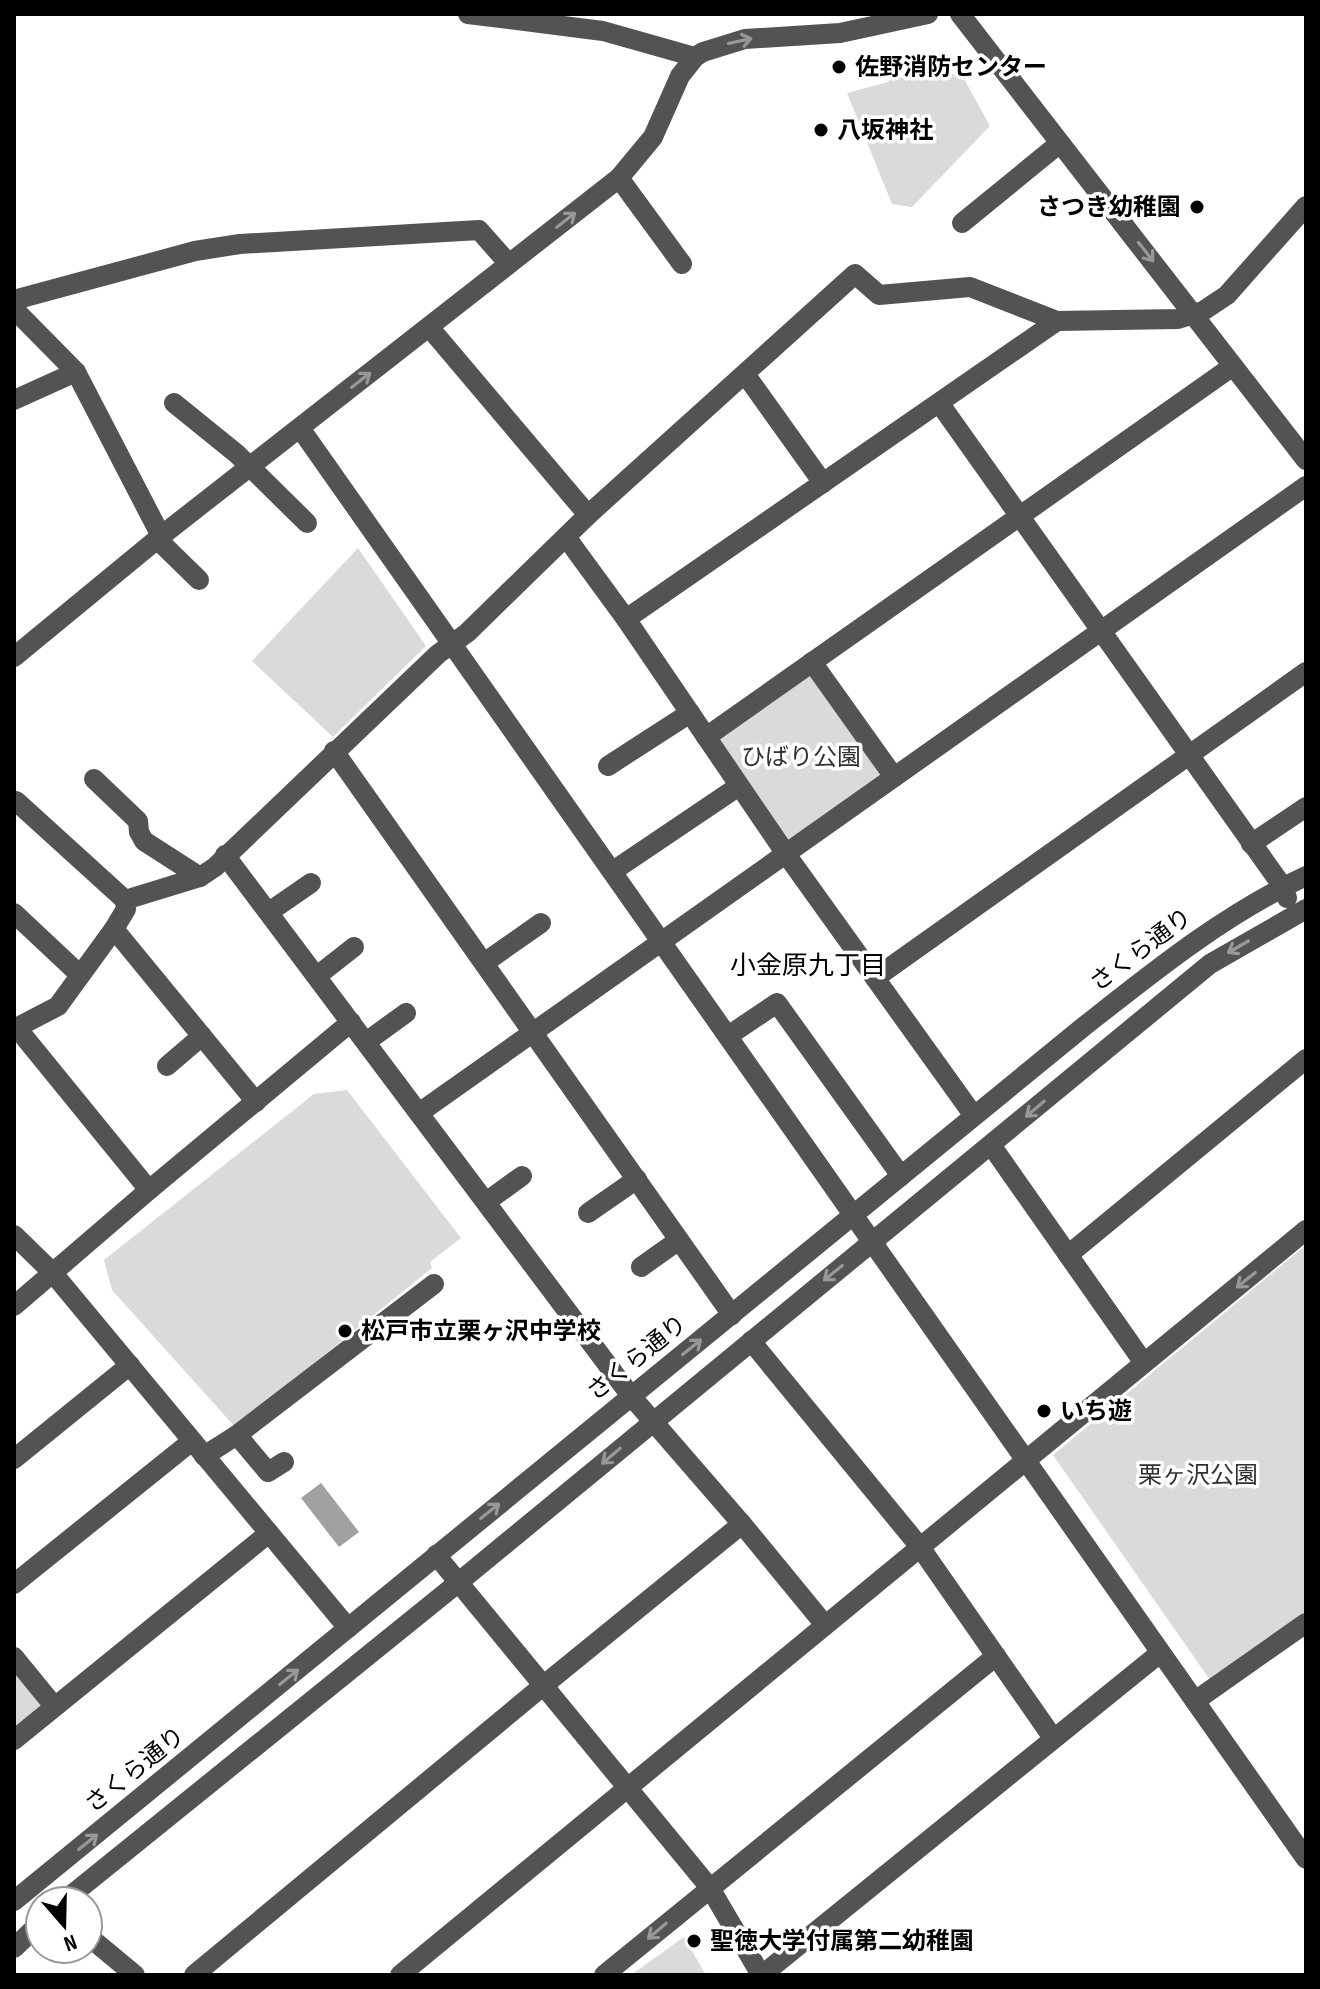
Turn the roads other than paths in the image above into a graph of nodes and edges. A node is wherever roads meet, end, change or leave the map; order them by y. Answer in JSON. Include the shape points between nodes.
{"nodes":[{"id":1,"x":468,"y":14,"type":"edge"},
{"id":2,"x":928,"y":14,"type":"edge"},
{"id":3,"x":960,"y":14,"type":"edge"},
{"id":4,"x":695,"y":57,"type":"junction"},
{"id":5,"x":1060,"y":143,"type":"junction"},
{"id":6,"x":619,"y":178,"type":"junction"},
{"id":7,"x":1306,"y":206,"type":"edge"},
{"id":8,"x":962,"y":223,"type":"dead end"},
{"id":9,"x":509,"y":264,"type":"junction"},
{"id":10,"x":682,"y":264,"type":"dead end"},
{"id":11,"x":14,"y":300,"type":"edge"},
{"id":12,"x":14,"y":309,"type":"edge"},
{"id":13,"x":1195,"y":315,"type":"junction"},
{"id":14,"x":1057,"y":321,"type":"junction"},
{"id":15,"x":429,"y":327,"type":"junction"},
{"id":16,"x":1233,"y":366,"type":"junction"},
{"id":17,"x":76,"y":372,"type":"junction"},
{"id":18,"x":745,"y":374,"type":"junction"},
{"id":19,"x":14,"y":400,"type":"edge"},
{"id":20,"x":174,"y":403,"type":"dead end"},
{"id":21,"x":940,"y":404,"type":"junction"},
{"id":22,"x":300,"y":428,"type":"junction"},
{"id":23,"x":1306,"y":460,"type":"edge"},
{"id":24,"x":249,"y":467,"type":"junction"},
{"id":25,"x":823,"y":483,"type":"junction"},
{"id":26,"x":1306,"y":486,"type":"edge"},
{"id":27,"x":588,"y":515,"type":"junction"},
{"id":28,"x":1019,"y":516,"type":"junction"},
{"id":29,"x":307,"y":523,"type":"dead end"},
{"id":30,"x":566,"y":537,"type":"junction"},
{"id":31,"x":159,"y":538,"type":"junction"},
{"id":32,"x":199,"y":580,"type":"dead end"},
{"id":33,"x":626,"y":619,"type":"junction"},
{"id":34,"x":1100,"y":633,"type":"junction"},
{"id":35,"x":453,"y":644,"type":"junction"},
{"id":36,"x":14,"y":657,"type":"edge"},
{"id":37,"x":812,"y":662,"type":"junction"},
{"id":38,"x":1306,"y":672,"type":"edge"},
{"id":39,"x":690,"y":713,"type":"junction"},
{"id":40,"x":706,"y":737,"type":"junction"},
{"id":41,"x":334,"y":751,"type":"junction"},
{"id":42,"x":1187,"y":755,"type":"junction"},
{"id":43,"x":608,"y":766,"type":"dead end"},
{"id":44,"x":894,"y":777,"type":"junction"},
{"id":45,"x":94,"y":779,"type":"dead end"},
{"id":46,"x":739,"y":786,"type":"junction"},
{"id":47,"x":14,"y":804,"type":"edge"},
{"id":48,"x":1306,"y":807,"type":"edge"},
{"id":49,"x":1251,"y":844,"type":"junction"},
{"id":50,"x":786,"y":854,"type":"junction"},
{"id":51,"x":225,"y":855,"type":"junction"},
{"id":52,"x":613,"y":871,"type":"junction"},
{"id":53,"x":1306,"y":876,"type":"edge"},
{"id":54,"x":200,"y":877,"type":"junction"},
{"id":55,"x":311,"y":883,"type":"dead end"},
{"id":56,"x":1283,"y":887,"type":"junction"},
{"id":57,"x":125,"y":900,"type":"junction"},
{"id":58,"x":269,"y":912,"type":"junction"},
{"id":59,"x":1300,"y":912,"type":"edge"},
{"id":60,"x":14,"y":913,"type":"edge"},
{"id":61,"x":541,"y":923,"type":"dead end"},
{"id":62,"x":114,"y":929,"type":"junction"},
{"id":63,"x":662,"y":941,"type":"junction"},
{"id":64,"x":354,"y":947,"type":"dead end"},
{"id":65,"x":484,"y":963,"type":"junction"},
{"id":66,"x":79,"y":974,"type":"junction"},
{"id":67,"x":317,"y":976,"type":"junction"},
{"id":68,"x":875,"y":978,"type":"junction"},
{"id":69,"x":406,"y":1013,"type":"dead end"},
{"id":70,"x":351,"y":1022,"type":"junction"},
{"id":71,"x":15,"y":1029,"type":"edge"},
{"id":72,"x":533,"y":1032,"type":"junction"},
{"id":73,"x":202,"y":1036,"type":"junction"},
{"id":74,"x":728,"y":1036,"type":"junction"},
{"id":75,"x":366,"y":1042,"type":"junction"},
{"id":76,"x":1306,"y":1059,"type":"edge"},
{"id":77,"x":167,"y":1066,"type":"dead end"},
{"id":78,"x":256,"y":1102,"type":"junction"},
{"id":79,"x":419,"y":1113,"type":"junction"},
{"id":80,"x":974,"y":1116,"type":"junction"},
{"id":81,"x":991,"y":1145,"type":"junction"},
{"id":82,"x":522,"y":1176,"type":"dead end"},
{"id":83,"x":901,"y":1176,"type":"junction"},
{"id":84,"x":637,"y":1179,"type":"junction"},
{"id":85,"x":149,"y":1190,"type":"junction"},
{"id":86,"x":486,"y":1202,"type":"junction"},
{"id":87,"x":588,"y":1213,"type":"dead end"},
{"id":88,"x":853,"y":1217,"type":"junction"},
{"id":89,"x":1306,"y":1230,"type":"edge"},
{"id":90,"x":14,"y":1235,"type":"edge"},
{"id":91,"x":679,"y":1240,"type":"junction"},
{"id":92,"x":871,"y":1243,"type":"junction"},
{"id":93,"x":1068,"y":1255,"type":"junction"},
{"id":94,"x":641,"y":1267,"type":"dead end"},
{"id":95,"x":52,"y":1272,"type":"junction"},
{"id":96,"x":434,"y":1284,"type":"dead end"},
{"id":97,"x":14,"y":1306,"type":"edge"},
{"id":98,"x":732,"y":1315,"type":"junction"},
{"id":99,"x":751,"y":1341,"type":"junction"},
{"id":100,"x":1144,"y":1363,"type":"junction"},
{"id":101,"x":130,"y":1365,"type":"junction"},
{"id":102,"x":631,"y":1396,"type":"junction"},
{"id":103,"x":652,"y":1422,"type":"junction"},
{"id":104,"x":237,"y":1435,"type":"junction"},
{"id":105,"x":198,"y":1448,"type":"junction"},
{"id":106,"x":14,"y":1459,"type":"edge"},
{"id":107,"x":1027,"y":1460,"type":"junction"},
{"id":108,"x":284,"y":1462,"type":"dead end"},
{"id":109,"x":742,"y":1524,"type":"junction"},
{"id":110,"x":269,"y":1533,"type":"junction"},
{"id":111,"x":920,"y":1547,"type":"junction"},
{"id":112,"x":436,"y":1555,"type":"junction"},
{"id":113,"x":459,"y":1582,"type":"junction"},
{"id":114,"x":14,"y":1584,"type":"edge"},
{"id":115,"x":1306,"y":1623,"type":"edge"},
{"id":116,"x":825,"y":1625,"type":"junction"},
{"id":117,"x":348,"y":1628,"type":"junction"},
{"id":118,"x":1160,"y":1653,"type":"junction"},
{"id":119,"x":996,"y":1656,"type":"junction"},
{"id":120,"x":14,"y":1657,"type":"edge"},
{"id":121,"x":544,"y":1685,"type":"junction"},
{"id":122,"x":1195,"y":1701,"type":"junction"},
{"id":123,"x":54,"y":1706,"type":"junction"},
{"id":124,"x":240,"y":1717,"type":"junction"},
{"id":125,"x":1053,"y":1738,"type":"junction"},
{"id":126,"x":14,"y":1740,"type":"edge"},
{"id":127,"x":261,"y":1741,"type":"junction"},
{"id":128,"x":628,"y":1786,"type":"junction"},
{"id":129,"x":1306,"y":1859,"type":"edge"},
{"id":130,"x":35,"y":1885,"type":"edge"},
{"id":131,"x":84,"y":1885,"type":"edge"},
{"id":132,"x":710,"y":1888,"type":"junction"},
{"id":133,"x":104,"y":1949,"type":"edge"},
{"id":134,"x":135,"y":1975,"type":"edge"},
{"id":135,"x":194,"y":1975,"type":"edge"},
{"id":136,"x":400,"y":1975,"type":"edge"},
{"id":137,"x":604,"y":1975,"type":"edge"},
{"id":138,"x":761,"y":1975,"type":"edge"}],
"edges":[{"from":1,"to":4,"type":"street","via":[[603,31]]},
{"from":4,"to":2,"type":"street","one_way":true,"via":[[745,39],[840,33]]},
{"from":3,"to":5,"type":"street"},
{"from":4,"to":6,"type":"street","via":[[680,76],[653,137]]},
{"from":5,"to":8,"type":"street"},
{"from":5,"to":13,"type":"street","one_way":true},
{"from":9,"to":6,"type":"street","one_way":true},
{"from":6,"to":10,"type":"street"},
{"from":7,"to":13,"type":"street","via":[[1227,295]]},
{"from":9,"to":11,"type":"street","via":[[479,230],[240,244],[195,251]]},
{"from":9,"to":15,"type":"street"},
{"from":12,"to":17,"type":"street"},
{"from":13,"to":14,"type":"street"},
{"from":13,"to":16,"type":"street"},
{"from":14,"to":18,"type":"street","via":[[970,287],[879,295],[855,274]]},
{"from":14,"to":21,"type":"street"},
{"from":22,"to":15,"type":"street","one_way":true},
{"from":15,"to":27,"type":"street"},
{"from":16,"to":23,"type":"street"},
{"from":16,"to":28,"type":"street"},
{"from":17,"to":19,"type":"street"},
{"from":17,"to":31,"type":"street"},
{"from":18,"to":25,"type":"street"},
{"from":18,"to":27,"type":"street"},
{"from":20,"to":24,"type":"street"},
{"from":21,"to":25,"type":"street"},
{"from":21,"to":28,"type":"street"},
{"from":22,"to":24,"type":"street"},
{"from":22,"to":35,"type":"street"},
{"from":24,"to":29,"type":"street"},
{"from":24,"to":31,"type":"street"},
{"from":25,"to":33,"type":"street"},
{"from":26,"to":34,"type":"street"},
{"from":27,"to":30,"type":"street"},
{"from":28,"to":34,"type":"street"},
{"from":28,"to":37,"type":"street"},
{"from":30,"to":33,"type":"street"},
{"from":30,"to":35,"type":"street"},
{"from":31,"to":32,"type":"street"},
{"from":31,"to":36,"type":"street"},
{"from":33,"to":39,"type":"street"},
{"from":34,"to":42,"type":"street"},
{"from":34,"to":44,"type":"street"},
{"from":35,"to":41,"type":"street"},
{"from":35,"to":52,"type":"street"},
{"from":37,"to":40,"type":"street"},
{"from":37,"to":44,"type":"street"},
{"from":38,"to":42,"type":"street"},
{"from":39,"to":40,"type":"street"},
{"from":39,"to":43,"type":"street"},
{"from":40,"to":46,"type":"street"},
{"from":41,"to":51,"type":"street"},
{"from":41,"to":65,"type":"street"},
{"from":42,"to":49,"type":"street"},
{"from":42,"to":68,"type":"street"},
{"from":44,"to":50,"type":"street"},
{"from":45,"to":54,"type":"street","via":[[138,821],[144,841]]},
{"from":46,"to":50,"type":"street"},
{"from":46,"to":52,"type":"street"},
{"from":47,"to":57,"type":"street"},
{"from":48,"to":49,"type":"street"},
{"from":49,"to":56,"type":"street"},
{"from":50,"to":63,"type":"street"},
{"from":50,"to":68,"type":"street"},
{"from":51,"to":54,"type":"street"},
{"from":51,"to":58,"type":"street"},
{"from":52,"to":63,"type":"street"},
{"from":53,"to":56,"type":"street","name":"さくら通り"},
{"from":54,"to":57,"type":"street"},
{"from":55,"to":58,"type":"street"},
{"from":56,"to":59,"type":"street"},
{"from":56,"to":80,"type":"street","name":"さくら通り","via":[[1185,947]]},
{"from":57,"to":62,"type":"street","via":[[126,909]]},
{"from":58,"to":67,"type":"street"},
{"from":59,"to":81,"type":"street","one_way":true,"via":[[1210,964]]},
{"from":60,"to":66,"type":"street"},
{"from":61,"to":65,"type":"street"},
{"from":62,"to":66,"type":"street"},
{"from":62,"to":73,"type":"street"},
{"from":63,"to":72,"type":"street"},
{"from":63,"to":74,"type":"street"},
{"from":64,"to":67,"type":"street"},
{"from":65,"to":72,"type":"street"},
{"from":66,"to":71,"type":"street","via":[[58,1006]]},
{"from":67,"to":70,"type":"street"},
{"from":68,"to":80,"type":"street"},
{"from":69,"to":75,"type":"street"},
{"from":70,"to":75,"type":"street"},
{"from":70,"to":78,"type":"street"},
{"from":71,"to":85,"type":"street"},
{"from":72,"to":79,"type":"street"},
{"from":72,"to":84,"type":"street"},
{"from":73,"to":77,"type":"street"},
{"from":73,"to":78,"type":"street"},
{"from":74,"to":83,"type":"street","via":[[777,1003]]},
{"from":74,"to":88,"type":"street"},
{"from":75,"to":79,"type":"street"},
{"from":76,"to":93,"type":"street"},
{"from":78,"to":85,"type":"street"},
{"from":79,"to":86,"type":"street"},
{"from":80,"to":83,"type":"street","name":"さくら通り"},
{"from":81,"to":92,"type":"street"},
{"from":81,"to":93,"type":"street"},
{"from":82,"to":86,"type":"street"},
{"from":83,"to":88,"type":"street","name":"さくら通り"},
{"from":84,"to":87,"type":"street"},
{"from":84,"to":91,"type":"street"},
{"from":85,"to":95,"type":"street"},
{"from":86,"to":102,"type":"street"},
{"from":88,"to":92,"type":"street"},
{"from":88,"to":98,"type":"street","name":"さくら通り"},
{"from":89,"to":100,"type":"street","one_way":true},
{"from":90,"to":95,"type":"street"},
{"from":91,"to":94,"type":"street"},
{"from":91,"to":98,"type":"street"},
{"from":92,"to":99,"type":"street","one_way":true},
{"from":92,"to":107,"type":"street"},
{"from":93,"to":100,"type":"street"},
{"from":95,"to":97,"type":"street"},
{"from":95,"to":101,"type":"street"},
{"from":96,"to":104,"type":"street"},
{"from":102,"to":98,"type":"street","name":"さくら通り","one_way":true},
{"from":99,"to":103,"type":"street"},
{"from":99,"to":111,"type":"street"},
{"from":100,"to":107,"type":"street"},
{"from":101,"to":105,"type":"street"},
{"from":101,"to":106,"type":"street"},
{"from":102,"to":103,"type":"street"},
{"from":112,"to":102,"type":"street","name":"さくら通り","one_way":true},
{"from":103,"to":109,"type":"street"},
{"from":103,"to":113,"type":"street","one_way":true},
{"from":104,"to":105,"type":"street"},
{"from":104,"to":108,"type":"street","via":[[268,1472]]},
{"from":105,"to":110,"type":"street"},
{"from":105,"to":114,"type":"street"},
{"from":107,"to":111,"type":"street"},
{"from":107,"to":118,"type":"street"},
{"from":109,"to":116,"type":"street"},
{"from":109,"to":121,"type":"street"},
{"from":110,"to":117,"type":"street"},
{"from":110,"to":123,"type":"street"},
{"from":111,"to":116,"type":"street"},
{"from":111,"to":119,"type":"street"},
{"from":112,"to":113,"type":"street"},
{"from":112,"to":117,"type":"street","name":"さくら通り"},
{"from":113,"to":121,"type":"street"},
{"from":113,"to":127,"type":"street"},
{"from":115,"to":122,"type":"street"},
{"from":116,"to":128,"type":"street"},
{"from":124,"to":117,"type":"street","name":"さくら通り","one_way":true},
{"from":118,"to":122,"type":"street"},
{"from":118,"to":125,"type":"street"},
{"from":119,"to":125,"type":"street"},
{"from":119,"to":132,"type":"street"},
{"from":120,"to":123,"type":"street"},
{"from":121,"to":128,"type":"street"},
{"from":121,"to":135,"type":"street"},
{"from":122,"to":129,"type":"street"},
{"from":123,"to":126,"type":"street"},
{"from":124,"to":127,"type":"street"},
{"from":130,"to":124,"type":"street","name":"さくら通り","one_way":true},
{"from":125,"to":138,"type":"street"},
{"from":127,"to":131,"type":"street"},
{"from":128,"to":132,"type":"street"},
{"from":128,"to":136,"type":"street"},
{"from":132,"to":137,"type":"street","one_way":true},
{"from":132,"to":138,"type":"street"},
{"from":133,"to":134,"type":"street"}]}
